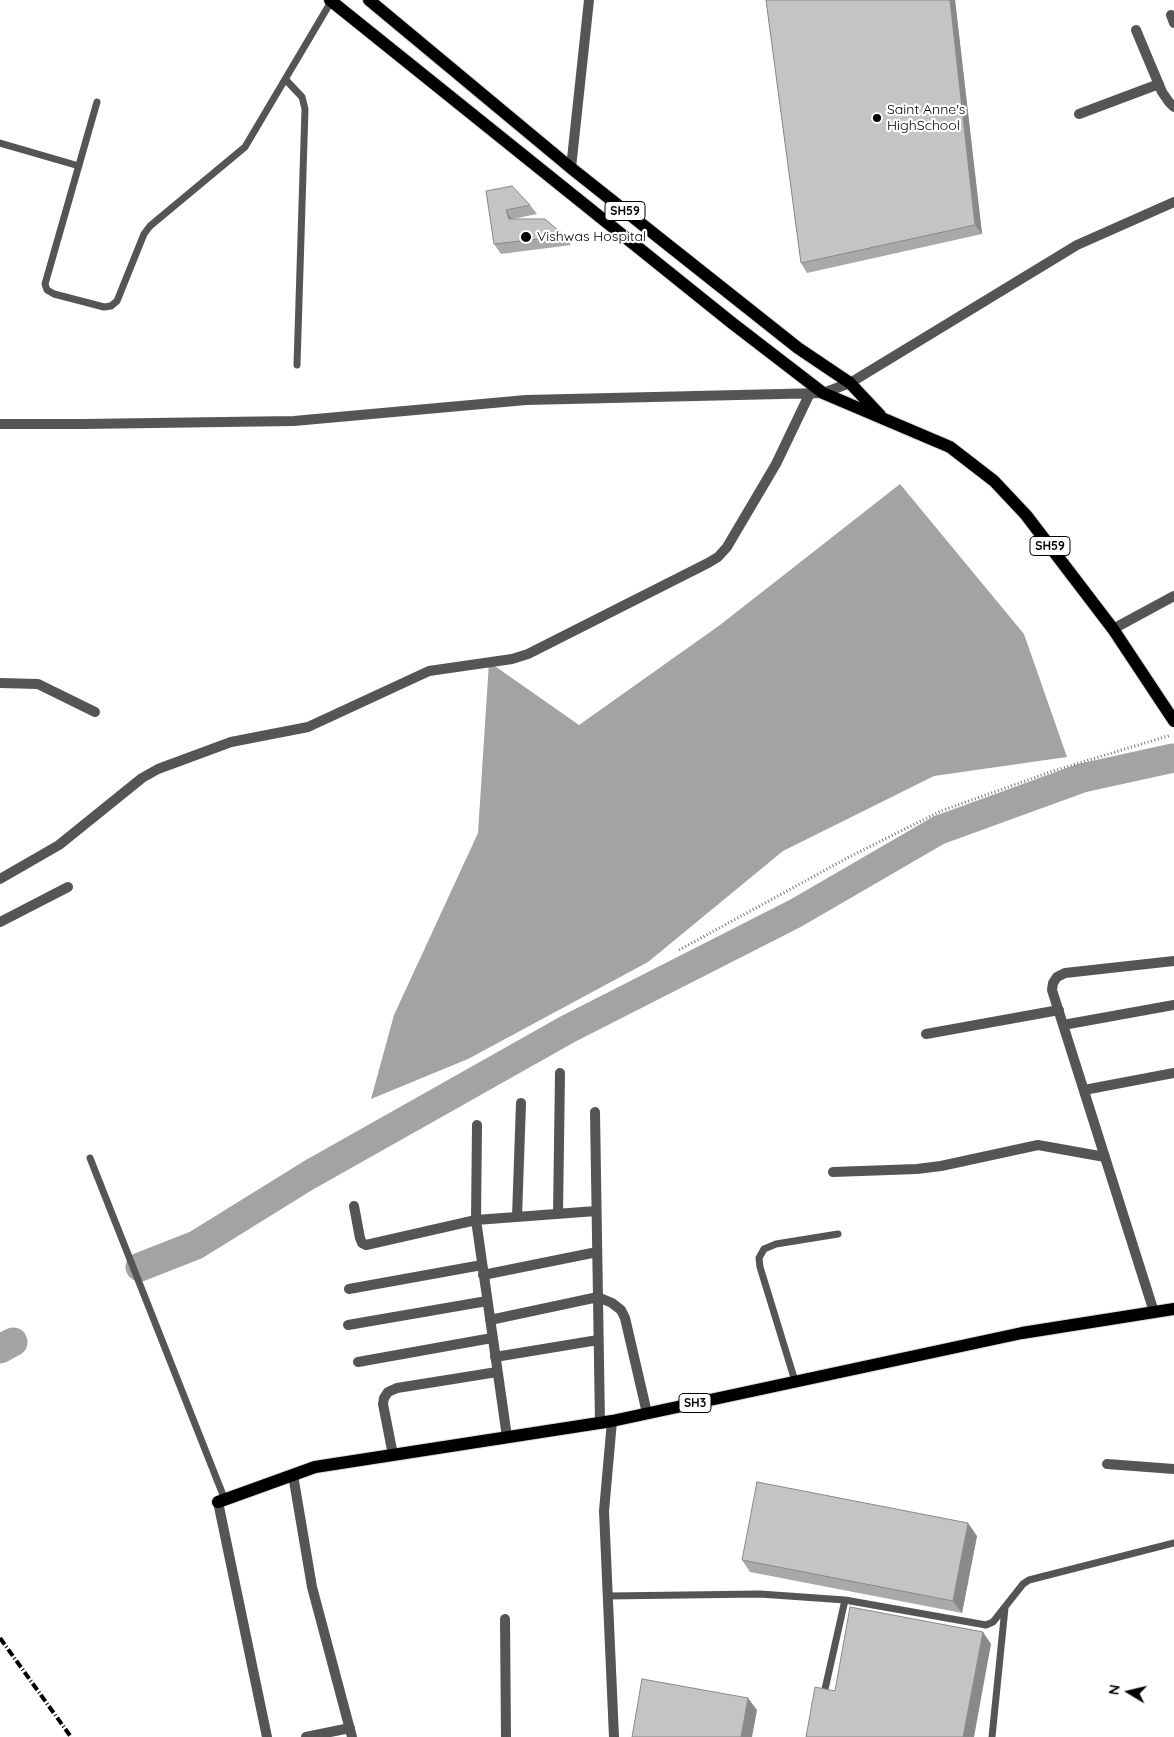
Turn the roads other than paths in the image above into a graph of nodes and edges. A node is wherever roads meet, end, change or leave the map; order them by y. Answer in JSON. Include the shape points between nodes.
{"nodes":[{"id":1,"x":331,"y":0,"type":"edge"},
{"id":2,"x":368,"y":0,"type":"edge"},
{"id":3,"x":589,"y":0,"type":"edge"},
{"id":4,"x":1136,"y":30,"type":"dead end"},
{"id":5,"x":286,"y":80,"type":"junction"},
{"id":6,"x":1159,"y":84,"type":"junction"},
{"id":7,"x":97,"y":102,"type":"dead end"},
{"id":8,"x":1174,"y":107,"type":"edge"},
{"id":9,"x":1079,"y":114,"type":"dead end"},
{"id":10,"x":0,"y":143,"type":"edge"},
{"id":11,"x":79,"y":166,"type":"junction"},
{"id":12,"x":571,"y":168,"type":"junction"},
{"id":13,"x":606,"y":196,"type":"junction"},
{"id":14,"x":1174,"y":202,"type":"edge"},
{"id":15,"x":593,"y":211,"type":"junction"},
{"id":16,"x":297,"y":365,"type":"dead end"},
{"id":17,"x":850,"y":383,"type":"junction"},
{"id":18,"x":816,"y":393,"type":"junction"},
{"id":19,"x":883,"y":419,"type":"junction"},
{"id":20,"x":0,"y":424,"type":"edge"},
{"id":21,"x":1174,"y":596,"type":"edge"},
{"id":22,"x":1113,"y":629,"type":"junction"},
{"id":23,"x":0,"y":683,"type":"edge"},
{"id":24,"x":95,"y":712,"type":"dead end"},
{"id":25,"x":1174,"y":721,"type":"edge"},
{"id":26,"x":0,"y":879,"type":"edge"},
{"id":27,"x":68,"y":887,"type":"dead end"},
{"id":28,"x":0,"y":922,"type":"edge"},
{"id":29,"x":1174,"y":961,"type":"edge"},
{"id":30,"x":1174,"y":1005,"type":"edge"},
{"id":31,"x":1059,"y":1010,"type":"junction"},
{"id":32,"x":1063,"y":1025,"type":"junction"},
{"id":33,"x":926,"y":1034,"type":"dead end"},
{"id":34,"x":560,"y":1073,"type":"dead end"},
{"id":35,"x":1174,"y":1073,"type":"edge"},
{"id":36,"x":1084,"y":1090,"type":"junction"},
{"id":37,"x":522,"y":1103,"type":"dead end"},
{"id":38,"x":595,"y":1112,"type":"dead end"},
{"id":39,"x":477,"y":1125,"type":"dead end"},
{"id":40,"x":1105,"y":1157,"type":"junction"},
{"id":41,"x":90,"y":1158,"type":"dead end"},
{"id":42,"x":833,"y":1172,"type":"dead end"},
{"id":43,"x":354,"y":1206,"type":"dead end"},
{"id":44,"x":596,"y":1211,"type":"junction"},
{"id":45,"x":558,"y":1214,"type":"junction"},
{"id":46,"x":517,"y":1217,"type":"junction"},
{"id":47,"x":476,"y":1220,"type":"junction"},
{"id":48,"x":838,"y":1234,"type":"dead end"},
{"id":49,"x":597,"y":1252,"type":"junction"},
{"id":50,"x":483,"y":1270,"type":"junction"},
{"id":51,"x":349,"y":1290,"type":"dead end"},
{"id":52,"x":598,"y":1297,"type":"junction"},
{"id":53,"x":487,"y":1301,"type":"junction"},
{"id":54,"x":1174,"y":1309,"type":"edge"},
{"id":55,"x":1154,"y":1312,"type":"junction"},
{"id":56,"x":490,"y":1320,"type":"junction"},
{"id":57,"x":348,"y":1325,"type":"dead end"},
{"id":58,"x":492,"y":1338,"type":"junction"},
{"id":59,"x":598,"y":1340,"type":"junction"},
{"id":60,"x":495,"y":1357,"type":"junction"},
{"id":61,"x":358,"y":1362,"type":"dead end"},
{"id":62,"x":498,"y":1372,"type":"junction"},
{"id":63,"x":795,"y":1381,"type":"junction"},
{"id":64,"x":647,"y":1413,"type":"junction"},
{"id":65,"x":606,"y":1422,"type":"junction"},
{"id":66,"x":507,"y":1437,"type":"junction"},
{"id":67,"x":393,"y":1455,"type":"junction"},
{"id":68,"x":1107,"y":1464,"type":"dead end"},
{"id":69,"x":1174,"y":1469,"type":"edge"},
{"id":70,"x":293,"y":1475,"type":"junction"},
{"id":71,"x":222,"y":1501,"type":"junction"},
{"id":72,"x":1174,"y":1543,"type":"edge"},
{"id":73,"x":608,"y":1596,"type":"junction"},
{"id":74,"x":845,"y":1600,"type":"junction"},
{"id":75,"x":1005,"y":1607,"type":"junction"},
{"id":76,"x":505,"y":1619,"type":"dead end"},
{"id":77,"x":822,"y":1702,"type":"edge"},
{"id":78,"x":351,"y":1733,"type":"edge"},
{"id":79,"x":267,"y":1737,"type":"edge"},
{"id":80,"x":306,"y":1737,"type":"edge"},
{"id":81,"x":506,"y":1737,"type":"edge"},
{"id":82,"x":614,"y":1737,"type":"edge"},
{"id":83,"x":992,"y":1737,"type":"edge"}],
"edges":[{"from":1,"to":5,"type":"lane"},
{"from":1,"to":15,"type":"main road","number":"SH59"},
{"from":2,"to":12,"type":"main road","number":"SH59"},
{"from":3,"to":12,"type":"street"},
{"from":4,"to":6,"type":"street"},
{"from":5,"to":11,"type":"lane","via":[[246,147],[150,226],[117,301],[111,306],[54,294],[47,290],[45,284]]},
{"from":5,"to":16,"type":"lane","via":[[302,97],[305,109]]},
{"from":6,"to":8,"type":"street"},
{"from":6,"to":9,"type":"street"},
{"from":7,"to":11,"type":"lane"},
{"from":10,"to":11,"type":"lane"},
{"from":12,"to":13,"type":"main road","number":"SH59"},
{"from":13,"to":15,"type":"main road"},
{"from":13,"to":17,"type":"main road","number":"SH59","via":[[798,348]]},
{"from":14,"to":17,"type":"street","via":[[1077,246]]},
{"from":15,"to":18,"type":"main road","number":"SH59"},
{"from":17,"to":18,"type":"street"},
{"from":17,"to":19,"type":"main road","number":"SH59"},
{"from":18,"to":19,"type":"main road","number":"SH59"},
{"from":18,"to":20,"type":"street","via":[[526,400],[294,421]]},
{"from":18,"to":26,"type":"street","via":[[731,539],[718,557],[708,563],[528,654],[429,671],[308,727],[231,742],[158,769],[142,778],[59,845]]},
{"from":19,"to":22,"type":"main road","number":"SH59","via":[[950,447],[994,481],[1026,515]]},
{"from":21,"to":22,"type":"street"},
{"from":22,"to":25,"type":"main road","number":"SH59"},
{"from":23,"to":24,"type":"street","via":[[38,684]]},
{"from":27,"to":28,"type":"street"},
{"from":29,"to":31,"type":"street","via":[[1065,973],[1053,983]]},
{"from":30,"to":32,"type":"street"},
{"from":31,"to":32,"type":"street"},
{"from":31,"to":33,"type":"street"},
{"from":32,"to":36,"type":"street"},
{"from":34,"to":45,"type":"street"},
{"from":35,"to":36,"type":"street"},
{"from":36,"to":40,"type":"street"},
{"from":37,"to":46,"type":"street"},
{"from":38,"to":44,"type":"street"},
{"from":39,"to":47,"type":"street"},
{"from":40,"to":42,"type":"street","via":[[1038,1145],[940,1166]]},
{"from":40,"to":55,"type":"street"},
{"from":41,"to":71,"type":"lane"},
{"from":43,"to":47,"type":"street","via":[[360,1238],[366,1245]]},
{"from":44,"to":45,"type":"street"},
{"from":44,"to":49,"type":"street"},
{"from":45,"to":46,"type":"street"},
{"from":46,"to":47,"type":"street"},
{"from":47,"to":50,"type":"street"},
{"from":48,"to":63,"type":"lane","via":[[776,1244],[764,1249],[759,1258]]},
{"from":49,"to":50,"type":"street"},
{"from":49,"to":52,"type":"street"},
{"from":50,"to":51,"type":"street"},
{"from":50,"to":53,"type":"street"},
{"from":52,"to":56,"type":"street"},
{"from":52,"to":59,"type":"street"},
{"from":52,"to":64,"type":"street","via":[[621,1310],[625,1318]]},
{"from":53,"to":56,"type":"street"},
{"from":53,"to":57,"type":"street"},
{"from":54,"to":55,"type":"main road","number":"SH3"},
{"from":55,"to":63,"type":"main road","number":"SH3","via":[[1022,1332]]},
{"from":56,"to":58,"type":"street"},
{"from":58,"to":60,"type":"street"},
{"from":58,"to":61,"type":"street"},
{"from":59,"to":60,"type":"street"},
{"from":59,"to":65,"type":"street"},
{"from":60,"to":62,"type":"street"},
{"from":62,"to":66,"type":"street"},
{"from":62,"to":67,"type":"street","via":[[396,1388],[388,1392],[383,1404]]},
{"from":63,"to":64,"type":"main road","number":"SH3"},
{"from":64,"to":65,"type":"main road","number":"SH3"},
{"from":65,"to":66,"type":"main road","number":"SH3"},
{"from":65,"to":73,"type":"street","via":[[604,1511]]},
{"from":66,"to":67,"type":"main road","number":"SH3"},
{"from":67,"to":70,"type":"main road","number":"SH3","via":[[315,1467]]},
{"from":68,"to":69,"type":"street"},
{"from":70,"to":71,"type":"main road","number":"SH3"},
{"from":70,"to":78,"type":"street","via":[[312,1587]]},
{"from":71,"to":79,"type":"street"},
{"from":72,"to":75,"type":"lane","via":[[1029,1580]]},
{"from":73,"to":74,"type":"lane","via":[[760,1594]]},
{"from":73,"to":82,"type":"street"},
{"from":74,"to":75,"type":"lane","via":[[980,1625],[993,1622]]},
{"from":74,"to":77,"type":"lane"},
{"from":75,"to":83,"type":"lane"},
{"from":76,"to":81,"type":"street"},
{"from":78,"to":80,"type":"street"}]}
